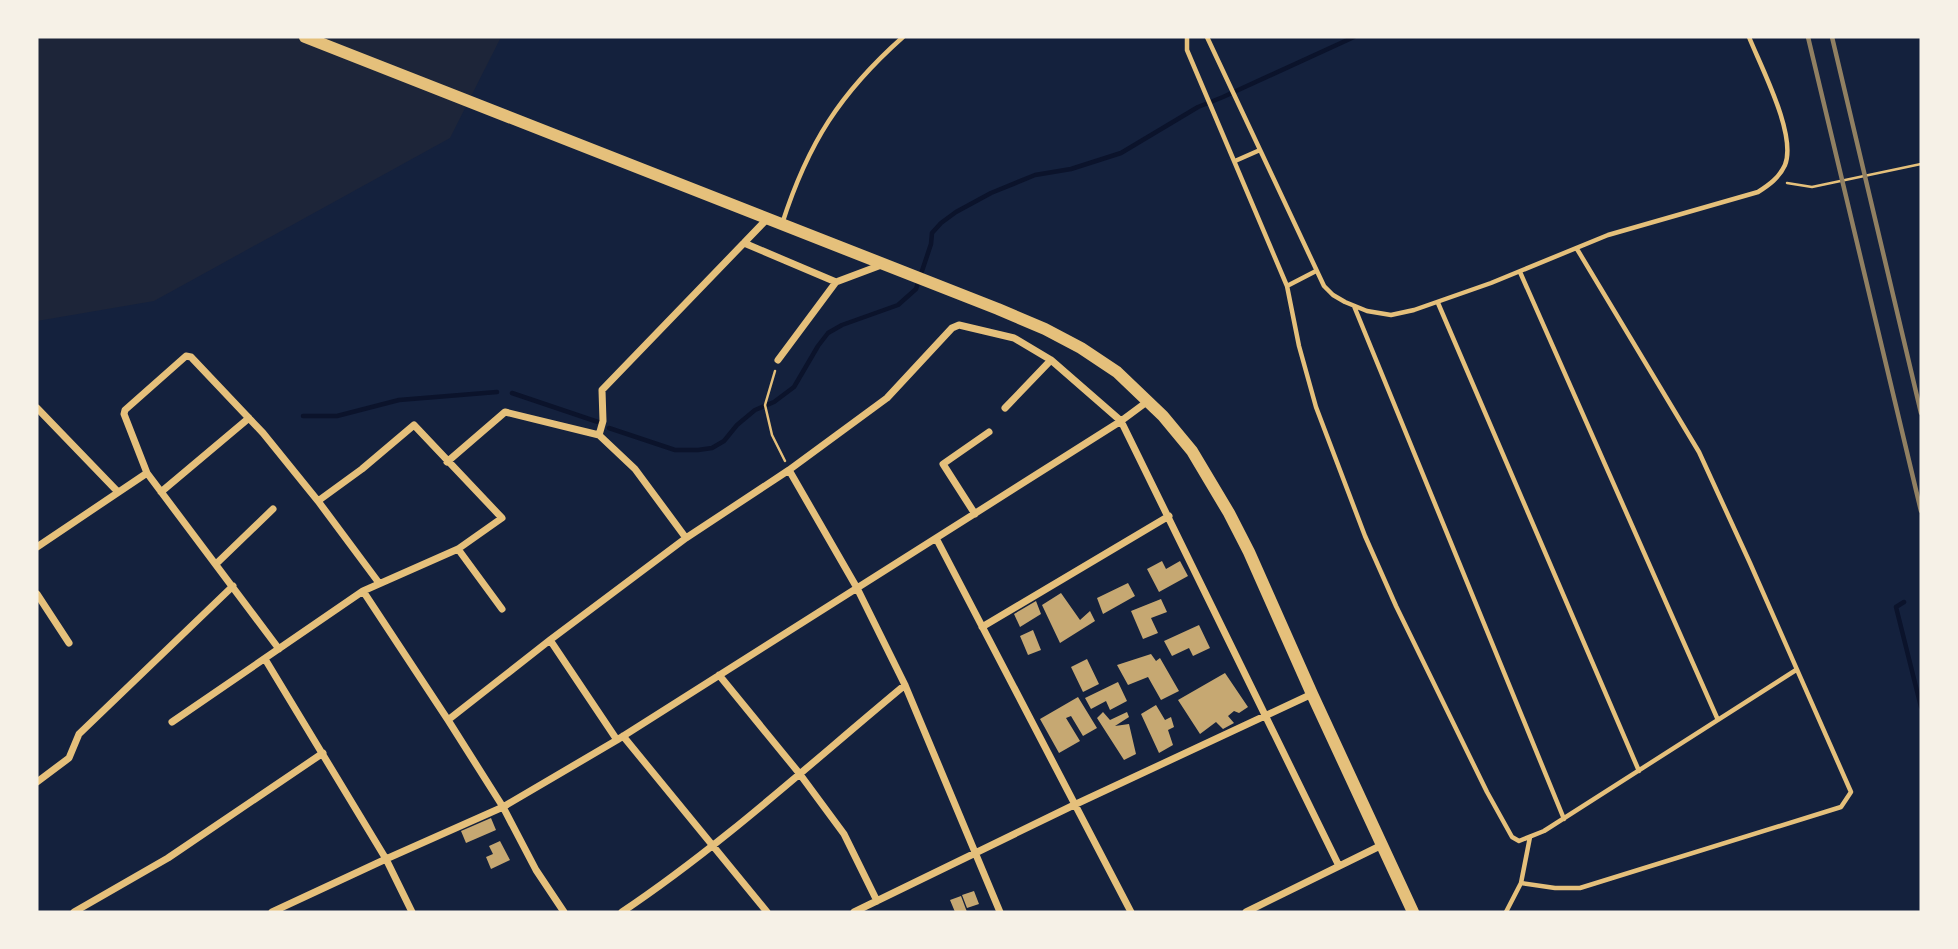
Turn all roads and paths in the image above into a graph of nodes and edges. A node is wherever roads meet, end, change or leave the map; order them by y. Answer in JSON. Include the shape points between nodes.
{"nodes":[{"id":1,"x":305,"y":37,"type":"edge"},
{"id":2,"x":903,"y":37,"type":"edge"},
{"id":3,"x":1187,"y":37,"type":"edge"},
{"id":4,"x":1207,"y":37,"type":"edge"},
{"id":5,"x":1749,"y":37,"type":"edge"},
{"id":6,"x":1261,"y":150,"type":"junction"},
{"id":7,"x":1236,"y":161,"type":"junction"},
{"id":8,"x":1921,"y":164,"type":"edge"},
{"id":9,"x":1775,"y":181,"type":"junction"},
{"id":10,"x":768,"y":218,"type":"junction"},
{"id":11,"x":782,"y":224,"type":"junction"},
{"id":12,"x":744,"y":243,"type":"junction"},
{"id":13,"x":1577,"y":249,"type":"junction"},
{"id":14,"x":884,"y":264,"type":"junction"},
{"id":15,"x":1316,"y":271,"type":"junction"},
{"id":16,"x":1520,"y":272,"type":"junction"},
{"id":17,"x":836,"y":282,"type":"junction"},
{"id":18,"x":1287,"y":286,"type":"junction"},
{"id":19,"x":1438,"y":303,"type":"junction"},
{"id":20,"x":1354,"y":306,"type":"junction"},
{"id":21,"x":778,"y":360,"type":"joint"},
{"id":22,"x":1051,"y":360,"type":"junction"},
{"id":23,"x":1148,"y":401,"type":"junction"},
{"id":24,"x":37,"y":408,"type":"edge"},
{"id":25,"x":1005,"y":408,"type":"dead end"},
{"id":26,"x":249,"y":418,"type":"junction"},
{"id":27,"x":1121,"y":421,"type":"junction"},
{"id":28,"x":989,"y":432,"type":"dead end"},
{"id":29,"x":599,"y":435,"type":"junction"},
{"id":30,"x":447,"y":462,"type":"junction"},
{"id":31,"x":789,"y":470,"type":"junction"},
{"id":32,"x":147,"y":473,"type":"junction"},
{"id":33,"x":118,"y":492,"type":"junction"},
{"id":34,"x":162,"y":492,"type":"junction"},
{"id":35,"x":318,"y":501,"type":"junction"},
{"id":36,"x":273,"y":509,"type":"dead end"},
{"id":37,"x":975,"y":514,"type":"junction"},
{"id":38,"x":1169,"y":516,"type":"junction"},
{"id":39,"x":686,"y":538,"type":"junction"},
{"id":40,"x":936,"y":538,"type":"junction"},
{"id":41,"x":37,"y":547,"type":"edge"},
{"id":42,"x":458,"y":549,"type":"junction"},
{"id":43,"x":216,"y":564,"type":"junction"},
{"id":44,"x":379,"y":583,"type":"junction"},
{"id":45,"x":233,"y":586,"type":"junction"},
{"id":46,"x":856,"y":588,"type":"junction"},
{"id":47,"x":363,"y":591,"type":"junction"},
{"id":48,"x":37,"y":594,"type":"edge"},
{"id":49,"x":502,"y":609,"type":"dead end"},
{"id":50,"x":982,"y":627,"type":"junction"},
{"id":51,"x":550,"y":640,"type":"junction"},
{"id":52,"x":69,"y":643,"type":"dead end"},
{"id":53,"x":279,"y":649,"type":"junction"},
{"id":54,"x":264,"y":659,"type":"junction"},
{"id":55,"x":1796,"y":670,"type":"junction"},
{"id":56,"x":719,"y":675,"type":"junction"},
{"id":57,"x":905,"y":685,"type":"junction"},
{"id":58,"x":1312,"y":694,"type":"junction"},
{"id":59,"x":1266,"y":716,"type":"junction"},
{"id":60,"x":448,"y":720,"type":"junction"},
{"id":61,"x":1718,"y":720,"type":"junction"},
{"id":62,"x":172,"y":722,"type":"dead end"},
{"id":63,"x":620,"y":738,"type":"junction"},
{"id":64,"x":323,"y":753,"type":"junction"},
{"id":65,"x":1639,"y":771,"type":"junction"},
{"id":66,"x":799,"y":773,"type":"junction"},
{"id":67,"x":37,"y":782,"type":"edge"},
{"id":68,"x":1074,"y":805,"type":"junction"},
{"id":69,"x":503,"y":807,"type":"junction"},
{"id":70,"x":1564,"y":819,"type":"junction"},
{"id":71,"x":1530,"y":837,"type":"junction"},
{"id":72,"x":712,"y":845,"type":"junction"},
{"id":73,"x":1382,"y":845,"type":"junction"},
{"id":74,"x":975,"y":853,"type":"junction"},
{"id":75,"x":386,"y":859,"type":"junction"},
{"id":76,"x":1339,"y":866,"type":"junction"},
{"id":77,"x":1521,"y":883,"type":"junction"},
{"id":78,"x":877,"y":901,"type":"junction"},
{"id":79,"x":86,"y":909,"type":"edge"},
{"id":80,"x":74,"y":912,"type":"edge"},
{"id":81,"x":272,"y":912,"type":"edge"},
{"id":82,"x":412,"y":912,"type":"edge"},
{"id":83,"x":564,"y":912,"type":"edge"},
{"id":84,"x":622,"y":912,"type":"edge"},
{"id":85,"x":767,"y":912,"type":"edge"},
{"id":86,"x":854,"y":912,"type":"edge"},
{"id":87,"x":1000,"y":912,"type":"edge"},
{"id":88,"x":1131,"y":912,"type":"edge"},
{"id":89,"x":1246,"y":912,"type":"edge"},
{"id":90,"x":1413,"y":912,"type":"edge"},
{"id":91,"x":1506,"y":912,"type":"edge"}],
"edges":[{"from":1,"to":10,"type":"street"},
{"from":2,"to":11,"type":"lane","via":[[850,89],[828,121],[803,166]]},
{"from":3,"to":7,"type":"lane","via":[[1187,50]]},
{"from":4,"to":6,"type":"lane"},
{"from":5,"to":9,"type":"lane","via":[[1784,123],[1788,146],[1785,165]]},
{"from":6,"to":7,"type":"lane"},
{"from":6,"to":15,"type":"lane"},
{"from":7,"to":18,"type":"lane"},
{"from":8,"to":9,"type":"path","via":[[1812,187]]},
{"from":9,"to":13,"type":"lane","via":[[1758,192],[1608,235]]},
{"from":10,"to":11,"type":"street"},
{"from":10,"to":12,"type":"street"},
{"from":11,"to":14,"type":"street"},
{"from":12,"to":17,"type":"street"},
{"from":12,"to":29,"type":"street","via":[[602,390]]},
{"from":13,"to":16,"type":"lane"},
{"from":13,"to":55,"type":"lane","via":[[1699,452]]},
{"from":14,"to":17,"type":"street"},
{"from":14,"to":23,"type":"street","via":[[1045,329],[1117,372]]},
{"from":15,"to":18,"type":"lane"},
{"from":15,"to":20,"type":"lane","via":[[1333,295]]},
{"from":16,"to":19,"type":"lane"},
{"from":16,"to":61,"type":"lane"},
{"from":17,"to":21,"type":"street"},
{"from":18,"to":71,"type":"lane","via":[[1316,407],[1396,606],[1499,813],[1515,839]]},
{"from":19,"to":20,"type":"lane","via":[[1391,315]]},
{"from":19,"to":65,"type":"lane"},
{"from":20,"to":70,"type":"lane"},
{"from":21,"to":31,"type":"path","via":[[765,405],[772,435]]},
{"from":22,"to":25,"type":"street"},
{"from":22,"to":27,"type":"street"},
{"from":22,"to":31,"type":"street","via":[[1014,338],[955,326],[887,398]]},
{"from":23,"to":27,"type":"street"},
{"from":23,"to":58,"type":"street","via":[[1192,451],[1229,513]]},
{"from":24,"to":33,"type":"street"},
{"from":26,"to":32,"type":"street","via":[[186,356],[124,412]]},
{"from":26,"to":34,"type":"street"},
{"from":26,"to":35,"type":"street"},
{"from":27,"to":37,"type":"street"},
{"from":27,"to":38,"type":"street"},
{"from":28,"to":37,"type":"street","via":[[943,464]]},
{"from":29,"to":30,"type":"street","via":[[505,412]]},
{"from":29,"to":39,"type":"street","via":[[635,469]]},
{"from":30,"to":35,"type":"street","via":[[414,425]]},
{"from":30,"to":42,"type":"street","via":[[502,518]]},
{"from":31,"to":39,"type":"street"},
{"from":31,"to":46,"type":"street"},
{"from":32,"to":33,"type":"street"},
{"from":32,"to":34,"type":"street"},
{"from":33,"to":41,"type":"street"},
{"from":34,"to":43,"type":"street"},
{"from":35,"to":44,"type":"street"},
{"from":36,"to":43,"type":"street"},
{"from":37,"to":40,"type":"street"},
{"from":38,"to":50,"type":"street"},
{"from":38,"to":59,"type":"street"},
{"from":39,"to":51,"type":"street"},
{"from":40,"to":46,"type":"street"},
{"from":40,"to":50,"type":"street"},
{"from":42,"to":44,"type":"street"},
{"from":42,"to":49,"type":"street"},
{"from":43,"to":45,"type":"street"},
{"from":44,"to":47,"type":"street"},
{"from":45,"to":53,"type":"street"},
{"from":45,"to":67,"type":"street","via":[[79,734],[69,758]]},
{"from":46,"to":56,"type":"street"},
{"from":46,"to":57,"type":"street"},
{"from":47,"to":53,"type":"street"},
{"from":47,"to":60,"type":"street"},
{"from":48,"to":52,"type":"street"},
{"from":50,"to":68,"type":"street"},
{"from":51,"to":60,"type":"street"},
{"from":51,"to":63,"type":"street"},
{"from":53,"to":54,"type":"street"},
{"from":54,"to":62,"type":"street"},
{"from":54,"to":64,"type":"street"},
{"from":55,"to":61,"type":"lane"},
{"from":55,"to":77,"type":"lane","via":[[1851,792],[1840,807],[1580,888]]},
{"from":56,"to":63,"type":"street"},
{"from":56,"to":66,"type":"street"},
{"from":57,"to":66,"type":"street"},
{"from":57,"to":74,"type":"street"},
{"from":58,"to":59,"type":"street"},
{"from":58,"to":73,"type":"street"},
{"from":59,"to":68,"type":"street"},
{"from":59,"to":76,"type":"street"},
{"from":60,"to":69,"type":"street"},
{"from":61,"to":65,"type":"lane"},
{"from":63,"to":69,"type":"street"},
{"from":63,"to":72,"type":"street"},
{"from":64,"to":75,"type":"street"},
{"from":64,"to":79,"type":"street"},
{"from":65,"to":70,"type":"lane"},
{"from":66,"to":72,"type":"street"},
{"from":66,"to":78,"type":"street","via":[[845,834]]},
{"from":68,"to":74,"type":"street"},
{"from":68,"to":88,"type":"street"},
{"from":69,"to":75,"type":"street"},
{"from":69,"to":83,"type":"street"},
{"from":70,"to":71,"type":"lane"},
{"from":71,"to":77,"type":"lane"},
{"from":72,"to":84,"type":"street"},
{"from":72,"to":85,"type":"street"},
{"from":73,"to":76,"type":"street"},
{"from":73,"to":90,"type":"street"},
{"from":74,"to":78,"type":"street"},
{"from":74,"to":87,"type":"street"},
{"from":75,"to":81,"type":"street"},
{"from":75,"to":82,"type":"street"},
{"from":76,"to":89,"type":"street"},
{"from":77,"to":91,"type":"lane"},
{"from":78,"to":86,"type":"street"},
{"from":79,"to":80,"type":"street"}]}
